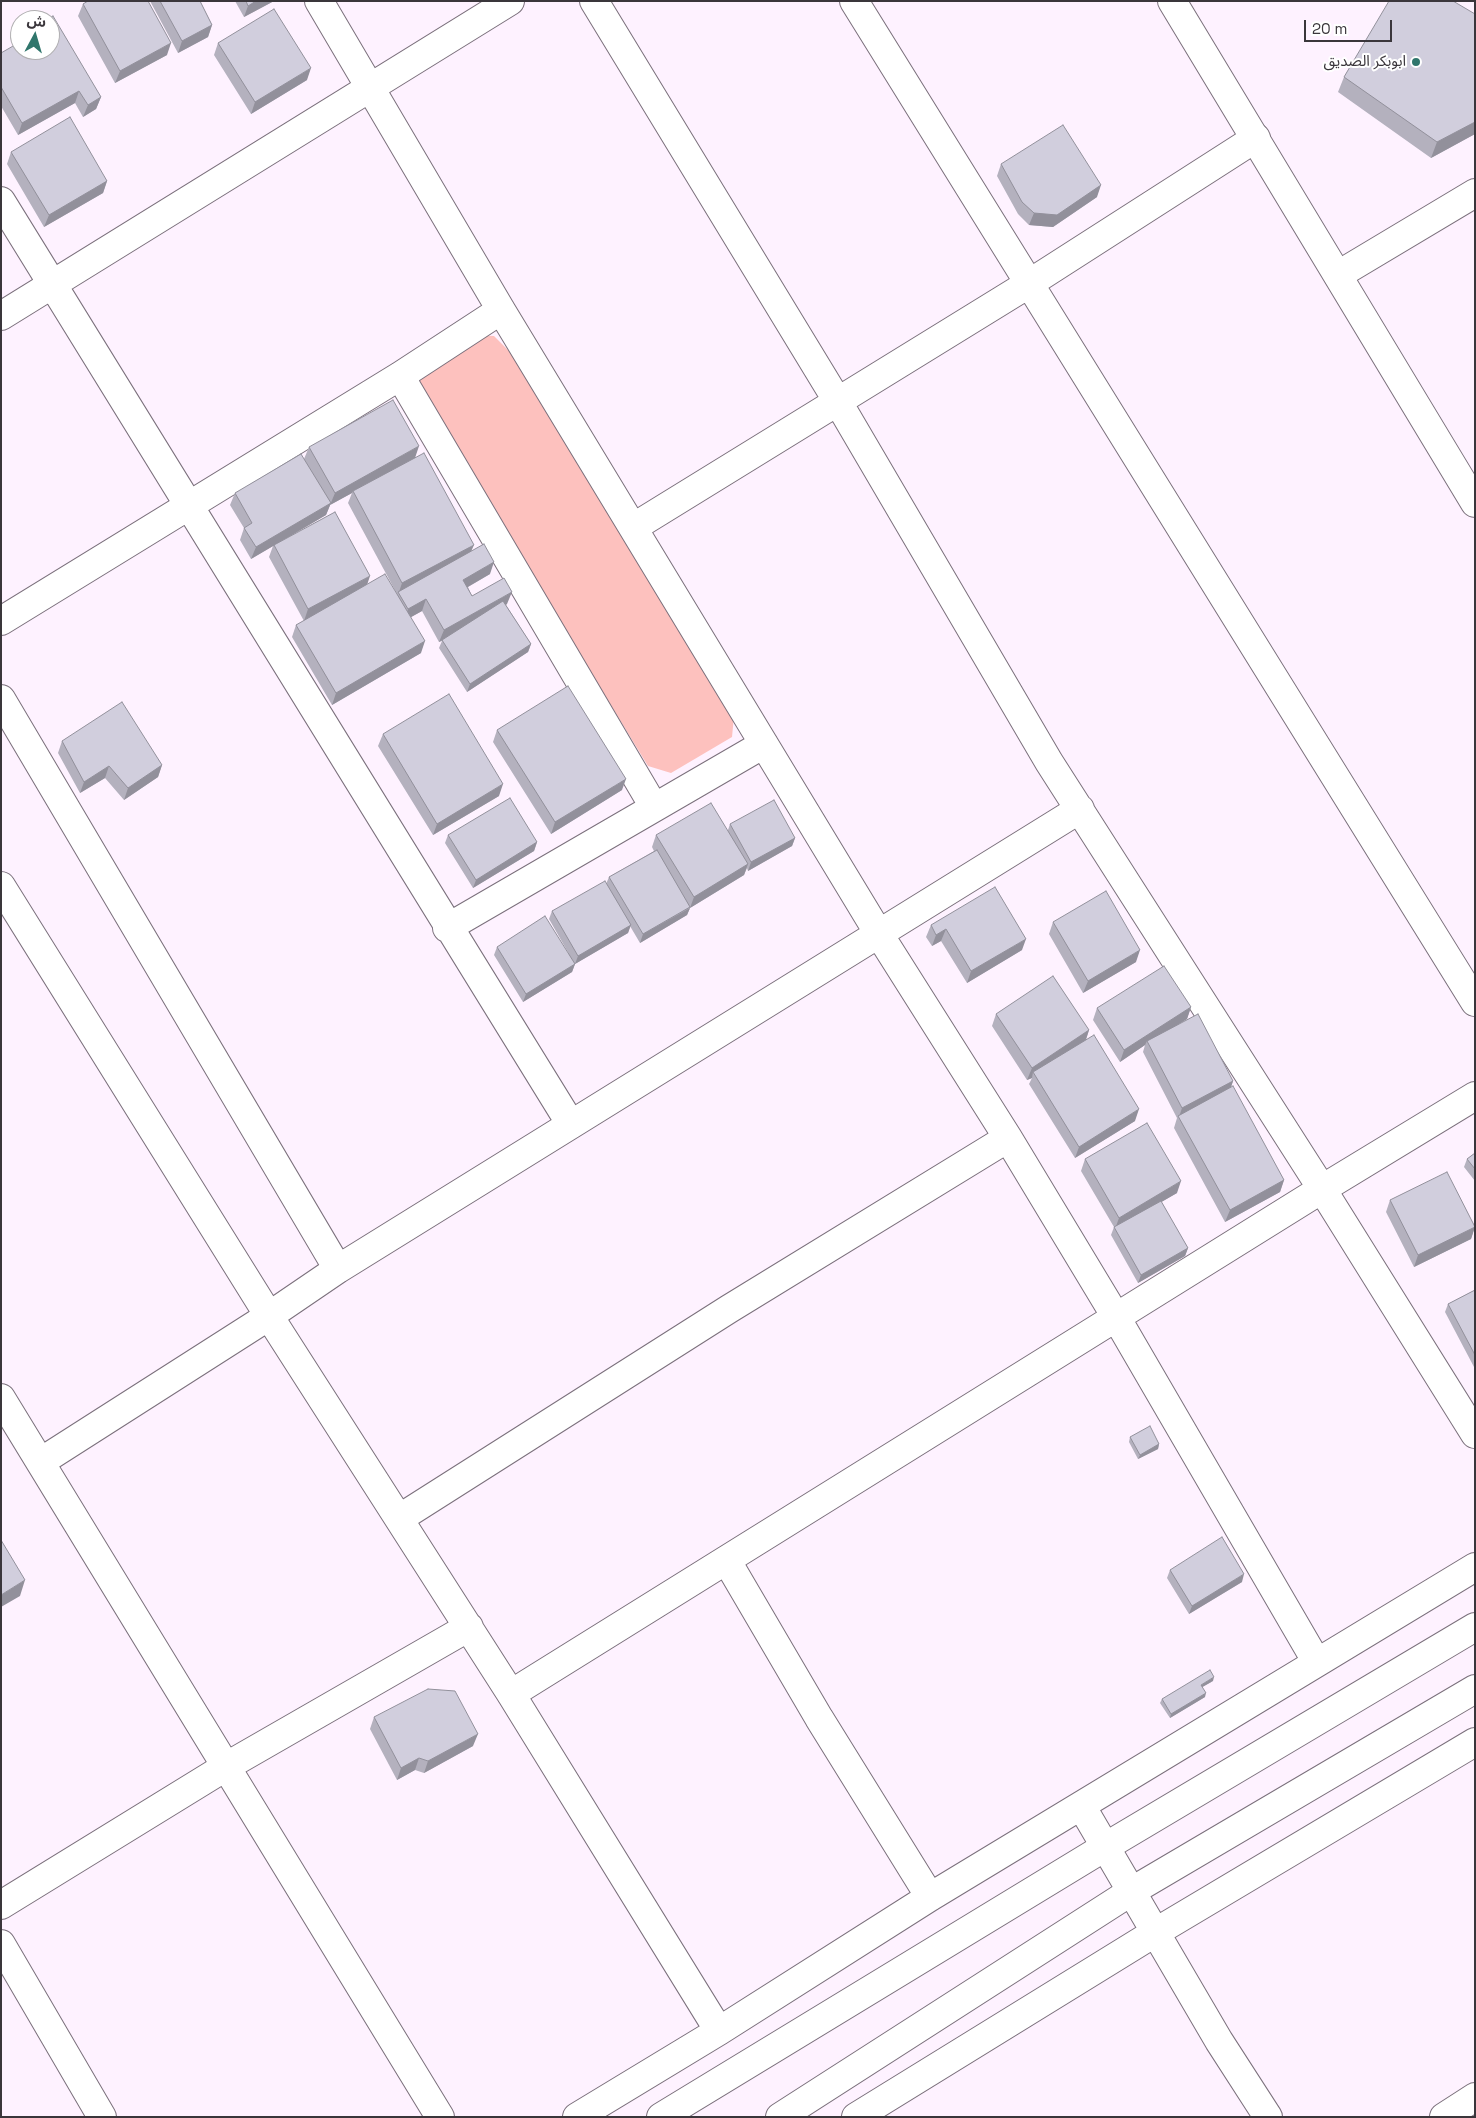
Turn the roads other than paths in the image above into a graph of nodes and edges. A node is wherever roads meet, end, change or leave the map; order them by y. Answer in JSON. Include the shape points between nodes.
{"nodes":[{"id":1,"x":319,"y":1,"type":"edge"},
{"id":2,"x":510,"y":1,"type":"edge"},
{"id":3,"x":594,"y":1,"type":"edge"},
{"id":4,"x":854,"y":1,"type":"edge"},
{"id":5,"x":1172,"y":1,"type":"edge"},
{"id":6,"x":369,"y":88,"type":"junction"},
{"id":7,"x":1256,"y":138,"type":"junction"},
{"id":8,"x":1475,"y":193,"type":"edge"},
{"id":9,"x":1,"y":201,"type":"edge"},
{"id":10,"x":1338,"y":275,"type":"junction"},
{"id":11,"x":1030,"y":283,"type":"junction"},
{"id":12,"x":54,"y":285,"type":"junction"},
{"id":13,"x":501,"y":310,"type":"junction"},
{"id":14,"x":1,"y":316,"type":"edge"},
{"id":15,"x":400,"y":376,"type":"junction"},
{"id":16,"x":838,"y":402,"type":"junction"},
{"id":17,"x":1475,"y":503,"type":"edge"},
{"id":18,"x":190,"y":505,"type":"junction"},
{"id":19,"x":634,"y":527,"type":"junction"},
{"id":20,"x":1,"y":622,"type":"edge"},
{"id":21,"x":1,"y":699,"type":"edge"},
{"id":22,"x":764,"y":744,"type":"junction"},
{"id":23,"x":654,"y":807,"type":"junction"},
{"id":24,"x":1080,"y":809,"type":"junction"},
{"id":25,"x":1,"y":886,"type":"edge"},
{"id":26,"x":447,"y":928,"type":"junction"},
{"id":27,"x":879,"y":934,"type":"junction"},
{"id":28,"x":1475,"y":1002,"type":"edge"},
{"id":29,"x":1475,"y":1096,"type":"edge"},
{"id":30,"x":570,"y":1123,"type":"junction"},
{"id":31,"x":1008,"y":1138,"type":"junction"},
{"id":32,"x":1322,"y":1189,"type":"junction"},
{"id":33,"x":338,"y":1269,"type":"junction"},
{"id":34,"x":269,"y":1316,"type":"junction"},
{"id":35,"x":1116,"y":1317,"type":"junction"},
{"id":36,"x":1,"y":1398,"type":"edge"},
{"id":37,"x":1475,"y":1434,"type":"edge"},
{"id":38,"x":42,"y":1461,"type":"junction"},
{"id":39,"x":400,"y":1518,"type":"junction"},
{"id":40,"x":727,"y":1561,"type":"junction"},
{"id":41,"x":1475,"y":1567,"type":"edge"},
{"id":42,"x":469,"y":1627,"type":"junction"},
{"id":43,"x":1475,"y":1627,"type":"edge"},
{"id":44,"x":1316,"y":1661,"type":"junction"},
{"id":45,"x":1475,"y":1689,"type":"edge"},
{"id":46,"x":511,"y":1694,"type":"junction"},
{"id":47,"x":1475,"y":1742,"type":"edge"},
{"id":48,"x":226,"y":1766,"type":"junction"},
{"id":49,"x":1082,"y":1807,"type":"junction"},
{"id":50,"x":1105,"y":1847,"type":"junction"},
{"id":51,"x":1132,"y":1891,"type":"junction"},
{"id":52,"x":930,"y":1898,"type":"junction"},
{"id":53,"x":1,"y":1905,"type":"edge"},
{"id":54,"x":1156,"y":1932,"type":"junction"},
{"id":55,"x":1,"y":1944,"type":"edge"},
{"id":56,"x":719,"y":2031,"type":"junction"},
{"id":57,"x":1475,"y":2097,"type":"edge"},
{"id":58,"x":102,"y":2117,"type":"edge"},
{"id":59,"x":440,"y":2117,"type":"edge"},
{"id":60,"x":577,"y":2117,"type":"edge"},
{"id":61,"x":661,"y":2117,"type":"edge"},
{"id":62,"x":780,"y":2117,"type":"edge"},
{"id":63,"x":856,"y":2117,"type":"edge"},
{"id":64,"x":1268,"y":2117,"type":"edge"},
{"id":65,"x":1444,"y":2117,"type":"edge"}],
"edges":[{"from":1,"to":6,"type":"street"},
{"from":2,"to":6,"type":"street"},
{"from":3,"to":16,"type":"street"},
{"from":4,"to":11,"type":"street"},
{"from":5,"to":7,"type":"street"},
{"from":6,"to":12,"type":"street"},
{"from":6,"to":13,"type":"street"},
{"from":7,"to":10,"type":"street"},
{"from":7,"to":11,"type":"street"},
{"from":8,"to":10,"type":"street"},
{"from":9,"to":12,"type":"street"},
{"from":10,"to":17,"type":"street"},
{"from":11,"to":16,"type":"street"},
{"from":11,"to":28,"type":"street"},
{"from":12,"to":14,"type":"street"},
{"from":12,"to":18,"type":"street"},
{"from":13,"to":15,"type":"street"},
{"from":13,"to":19,"type":"street"},
{"from":15,"to":18,"type":"street"},
{"from":15,"to":23,"type":"street"},
{"from":16,"to":19,"type":"street"},
{"from":16,"to":24,"type":"street","via":[[1049,762]]},
{"from":18,"to":20,"type":"street"},
{"from":18,"to":26,"type":"street"},
{"from":19,"to":22,"type":"street"},
{"from":21,"to":33,"type":"street"},
{"from":22,"to":23,"type":"street"},
{"from":22,"to":27,"type":"street"},
{"from":23,"to":26,"type":"street"},
{"from":24,"to":27,"type":"street"},
{"from":24,"to":32,"type":"street"},
{"from":25,"to":34,"type":"street"},
{"from":26,"to":30,"type":"street"},
{"from":27,"to":30,"type":"street"},
{"from":27,"to":31,"type":"street"},
{"from":29,"to":32,"type":"street"},
{"from":30,"to":33,"type":"street"},
{"from":31,"to":35,"type":"street"},
{"from":31,"to":39,"type":"street","via":[[729,1309]]},
{"from":32,"to":35,"type":"street"},
{"from":32,"to":37,"type":"street"},
{"from":33,"to":34,"type":"street"},
{"from":34,"to":38,"type":"street"},
{"from":34,"to":39,"type":"street"},
{"from":35,"to":40,"type":"street"},
{"from":35,"to":44,"type":"street"},
{"from":36,"to":38,"type":"street"},
{"from":38,"to":48,"type":"street"},
{"from":39,"to":42,"type":"street"},
{"from":40,"to":46,"type":"street"},
{"from":40,"to":52,"type":"street"},
{"from":41,"to":44,"type":"street"},
{"from":42,"to":46,"type":"street"},
{"from":42,"to":48,"type":"street"},
{"from":43,"to":50,"type":"street"},
{"from":44,"to":49,"type":"street"},
{"from":45,"to":51,"type":"street"},
{"from":46,"to":56,"type":"street"},
{"from":47,"to":54,"type":"street"},
{"from":48,"to":53,"type":"street"},
{"from":48,"to":59,"type":"street"},
{"from":49,"to":50,"type":"street"},
{"from":49,"to":52,"type":"street"},
{"from":50,"to":51,"type":"street"},
{"from":50,"to":61,"type":"street"},
{"from":51,"to":54,"type":"street"},
{"from":51,"to":62,"type":"street"},
{"from":52,"to":56,"type":"street"},
{"from":54,"to":63,"type":"street"},
{"from":54,"to":64,"type":"street"},
{"from":55,"to":58,"type":"street"},
{"from":56,"to":60,"type":"street"},
{"from":57,"to":65,"type":"street"}]}
